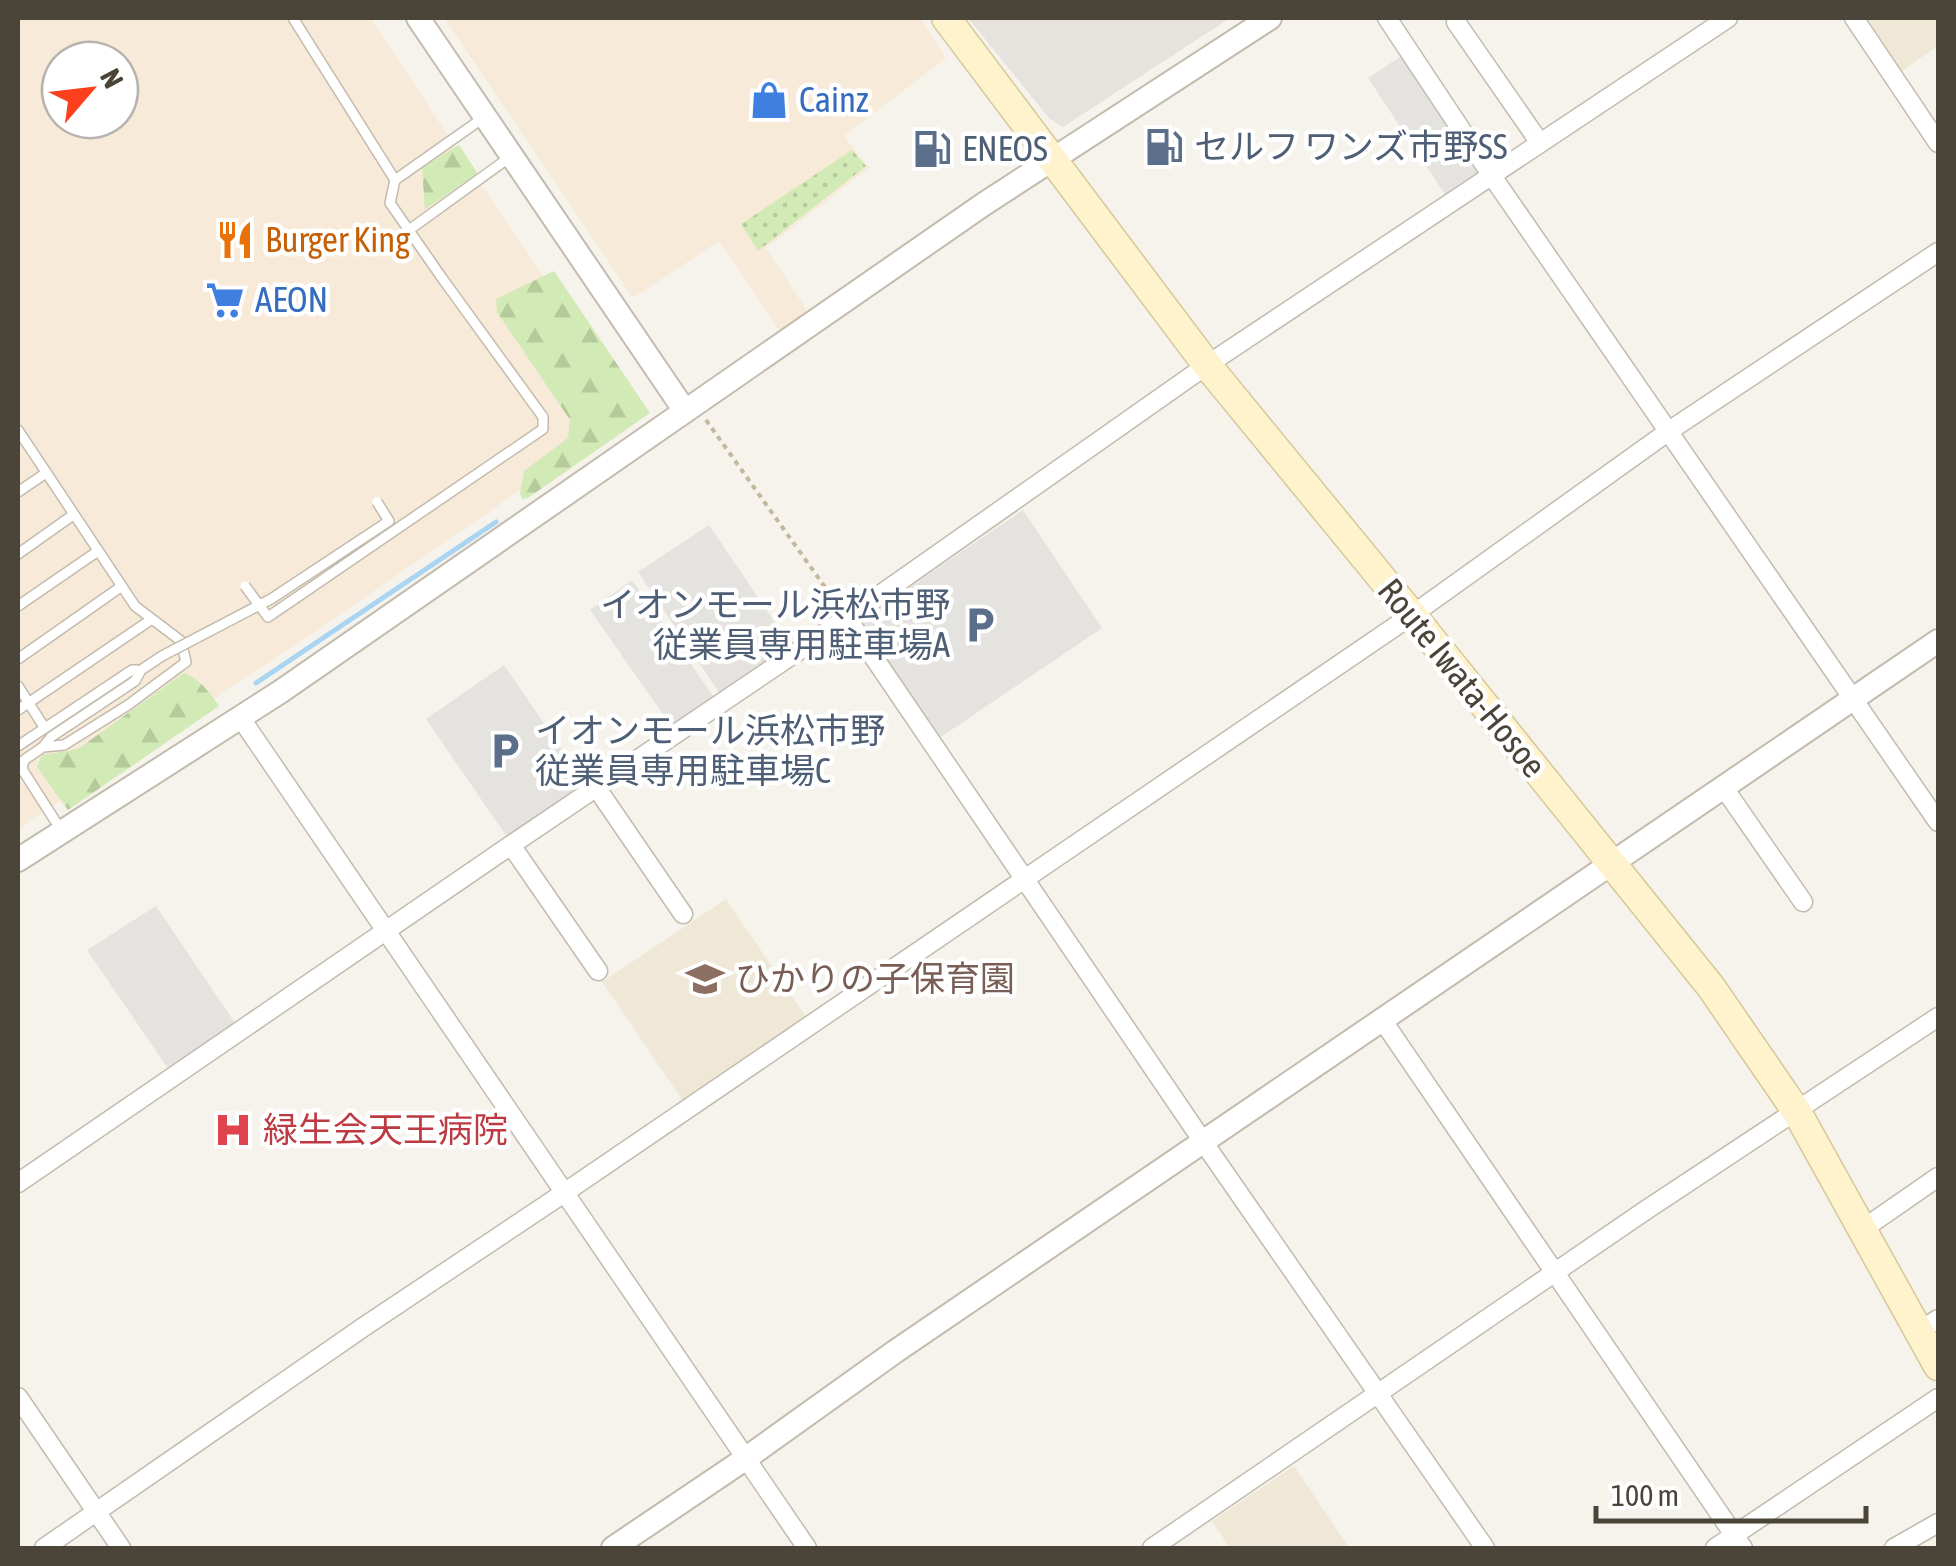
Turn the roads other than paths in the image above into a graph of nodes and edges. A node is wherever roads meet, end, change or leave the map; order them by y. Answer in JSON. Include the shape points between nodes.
{"nodes":[{"id":1,"x":292,"y":18,"type":"edge"},
{"id":2,"x":418,"y":18,"type":"edge"},
{"id":3,"x":946,"y":18,"type":"edge"},
{"id":4,"x":1270,"y":18,"type":"edge"},
{"id":5,"x":1387,"y":18,"type":"edge"},
{"id":6,"x":1728,"y":18,"type":"edge"},
{"id":7,"x":1854,"y":18,"type":"edge"},
{"id":8,"x":1456,"y":22,"type":"dead end"},
{"id":9,"x":484,"y":117,"type":"junction"},
{"id":10,"x":1540,"y":143,"type":"junction"},
{"id":11,"x":1938,"y":143,"type":"edge"},
{"id":12,"x":510,"y":156,"type":"junction"},
{"id":13,"x":1052,"y":159,"type":"junction"},
{"id":14,"x":1492,"y":176,"type":"junction"},
{"id":15,"x":395,"y":180,"type":"junction"},
{"id":16,"x":408,"y":230,"type":"junction"},
{"id":17,"x":1938,"y":252,"type":"edge"},
{"id":18,"x":1207,"y":366,"type":"junction"},
{"id":19,"x":689,"y":408,"type":"junction"},
{"id":20,"x":1669,"y":431,"type":"junction"},
{"id":21,"x":19,"y":435,"type":"edge"},
{"id":22,"x":46,"y":473,"type":"junction"},
{"id":23,"x":18,"y":492,"type":"edge"},
{"id":24,"x":378,"y":502,"type":"dead end"},
{"id":25,"x":74,"y":516,"type":"junction"},
{"id":26,"x":98,"y":551,"type":"junction"},
{"id":27,"x":18,"y":554,"type":"edge"},
{"id":28,"x":122,"y":586,"type":"junction"},
{"id":29,"x":246,"y":586,"type":"dead end"},
{"id":30,"x":18,"y":606,"type":"edge"},
{"id":31,"x":1412,"y":615,"type":"junction"},
{"id":32,"x":847,"y":618,"type":"junction"},
{"id":33,"x":152,"y":619,"type":"junction"},
{"id":34,"x":1938,"y":641,"type":"edge"},
{"id":35,"x":18,"y":658,"type":"edge"},
{"id":36,"x":141,"y":670,"type":"junction"},
{"id":37,"x":18,"y":686,"type":"edge"},
{"id":38,"x":1854,"y":699,"type":"junction"},
{"id":39,"x":28,"y":702,"type":"junction"},
{"id":40,"x":18,"y":710,"type":"edge"},
{"id":41,"x":240,"y":717,"type":"junction"},
{"id":42,"x":44,"y":727,"type":"junction"},
{"id":43,"x":18,"y":746,"type":"edge"},
{"id":44,"x":43,"y":747,"type":"junction"},
{"id":45,"x":596,"y":787,"type":"junction"},
{"id":46,"x":1724,"y":788,"type":"junction"},
{"id":47,"x":1938,"y":822,"type":"edge"},
{"id":48,"x":62,"y":830,"type":"junction"},
{"id":49,"x":510,"y":844,"type":"junction"},
{"id":50,"x":20,"y":852,"type":"edge"},
{"id":51,"x":1611,"y":864,"type":"junction"},
{"id":52,"x":1024,"y":878,"type":"junction"},
{"id":53,"x":1803,"y":902,"type":"dead end"},
{"id":54,"x":683,"y":914,"type":"dead end"},
{"id":55,"x":387,"y":931,"type":"junction"},
{"id":56,"x":598,"y":971,"type":"dead end"},
{"id":57,"x":1938,"y":1017,"type":"edge"},
{"id":58,"x":1383,"y":1021,"type":"junction"},
{"id":59,"x":1797,"y":1112,"type":"junction"},
{"id":60,"x":1204,"y":1143,"type":"junction"},
{"id":61,"x":1938,"y":1177,"type":"edge"},
{"id":62,"x":18,"y":1183,"type":"edge"},
{"id":63,"x":564,"y":1193,"type":"junction"},
{"id":64,"x":1862,"y":1229,"type":"junction"},
{"id":65,"x":1554,"y":1273,"type":"junction"},
{"id":66,"x":1929,"y":1325,"type":"edge"},
{"id":67,"x":1938,"y":1366,"type":"edge"},
{"id":68,"x":1380,"y":1394,"type":"junction"},
{"id":69,"x":18,"y":1397,"type":"edge"},
{"id":70,"x":1938,"y":1398,"type":"edge"},
{"id":71,"x":745,"y":1458,"type":"junction"},
{"id":72,"x":97,"y":1513,"type":"junction"},
{"id":73,"x":1938,"y":1524,"type":"edge"},
{"id":74,"x":1738,"y":1542,"type":"edge"},
{"id":75,"x":44,"y":1548,"type":"edge"},
{"id":76,"x":121,"y":1548,"type":"edge"},
{"id":77,"x":613,"y":1548,"type":"edge"},
{"id":78,"x":807,"y":1548,"type":"edge"},
{"id":79,"x":1152,"y":1548,"type":"edge"},
{"id":80,"x":1485,"y":1548,"type":"edge"},
{"id":81,"x":1715,"y":1548,"type":"edge"},
{"id":82,"x":1894,"y":1548,"type":"edge"}],
"edges":[{"from":1,"to":15,"type":"lane"},
{"from":2,"to":9,"type":"street"},
{"from":3,"to":13,"type":"main road","name":"Route Iwata-Hosoe"},
{"from":4,"to":13,"type":"street"},
{"from":5,"to":14,"type":"street"},
{"from":6,"to":10,"type":"street"},
{"from":7,"to":11,"type":"street"},
{"from":8,"to":10,"type":"street"},
{"from":9,"to":12,"type":"street"},
{"from":9,"to":15,"type":"lane"},
{"from":10,"to":14,"type":"street"},
{"from":12,"to":16,"type":"lane"},
{"from":12,"to":19,"type":"street"},
{"from":13,"to":18,"type":"main road","name":"Route Iwata-Hosoe"},
{"from":13,"to":19,"type":"street"},
{"from":14,"to":18,"type":"street"},
{"from":14,"to":20,"type":"street"},
{"from":15,"to":16,"type":"lane","via":[[390,203]]},
{"from":16,"to":29,"type":"lane","bridge":true,"via":[[542,417],[543,429],[268,618]]},
{"from":17,"to":20,"type":"street"},
{"from":18,"to":31,"type":"main road","name":"Route Iwata-Hosoe"},
{"from":18,"to":32,"type":"street"},
{"from":19,"to":41,"type":"street"},
{"from":20,"to":31,"type":"street"},
{"from":20,"to":38,"type":"street"},
{"from":21,"to":22,"type":"lane"},
{"from":22,"to":23,"type":"lane"},
{"from":22,"to":25,"type":"lane"},
{"from":24,"to":36,"type":"lane","bridge":true,"via":[[389,521],[270,599]]},
{"from":25,"to":26,"type":"lane"},
{"from":25,"to":27,"type":"lane"},
{"from":26,"to":28,"type":"lane"},
{"from":26,"to":30,"type":"lane"},
{"from":28,"to":33,"type":"lane"},
{"from":28,"to":35,"type":"lane"},
{"from":31,"to":51,"type":"main road","name":"Route Iwata-Hosoe"},
{"from":31,"to":52,"type":"street"},
{"from":32,"to":45,"type":"street"},
{"from":32,"to":52,"type":"street"},
{"from":33,"to":39,"type":"lane"},
{"from":33,"to":44,"type":"lane","via":[[181,641],[186,662],[78,737]]},
{"from":34,"to":38,"type":"street"},
{"from":36,"to":42,"type":"lane"},
{"from":36,"to":44,"type":"lane"},
{"from":37,"to":39,"type":"lane"},
{"from":38,"to":46,"type":"street"},
{"from":38,"to":47,"type":"street"},
{"from":39,"to":40,"type":"lane"},
{"from":39,"to":42,"type":"lane"},
{"from":41,"to":48,"type":"street"},
{"from":41,"to":55,"type":"street"},
{"from":42,"to":43,"type":"lane"},
{"from":44,"to":48,"type":"lane","via":[[22,769]]},
{"from":45,"to":49,"type":"street"},
{"from":45,"to":54,"type":"street"},
{"from":46,"to":51,"type":"street"},
{"from":46,"to":53,"type":"street"},
{"from":48,"to":50,"type":"street"},
{"from":49,"to":55,"type":"street"},
{"from":49,"to":56,"type":"street"},
{"from":51,"to":58,"type":"street"},
{"from":51,"to":59,"type":"main road","name":"Route Iwata-Hosoe","via":[[1711,988]]},
{"from":52,"to":60,"type":"street"},
{"from":52,"to":63,"type":"street"},
{"from":55,"to":62,"type":"street"},
{"from":55,"to":63,"type":"street"},
{"from":57,"to":59,"type":"street"},
{"from":58,"to":60,"type":"street"},
{"from":58,"to":65,"type":"street"},
{"from":59,"to":64,"type":"main road","name":"Route Iwata-Hosoe"},
{"from":59,"to":65,"type":"street"},
{"from":60,"to":68,"type":"street"},
{"from":60,"to":71,"type":"street"},
{"from":61,"to":64,"type":"street"},
{"from":63,"to":71,"type":"street"},
{"from":63,"to":72,"type":"street"},
{"from":64,"to":66,"type":"main road","name":"Route Iwata-Hosoe"},
{"from":65,"to":68,"type":"street"},
{"from":65,"to":74,"type":"street"},
{"from":66,"to":67,"type":"main road","name":"Route Iwata-Hosoe"},
{"from":68,"to":79,"type":"street"},
{"from":68,"to":80,"type":"street"},
{"from":69,"to":72,"type":"street"},
{"from":70,"to":74,"type":"street"},
{"from":71,"to":77,"type":"street"},
{"from":71,"to":78,"type":"street"},
{"from":72,"to":75,"type":"street"},
{"from":72,"to":76,"type":"street"},
{"from":73,"to":82,"type":"street"},
{"from":74,"to":81,"type":"street"}]}
